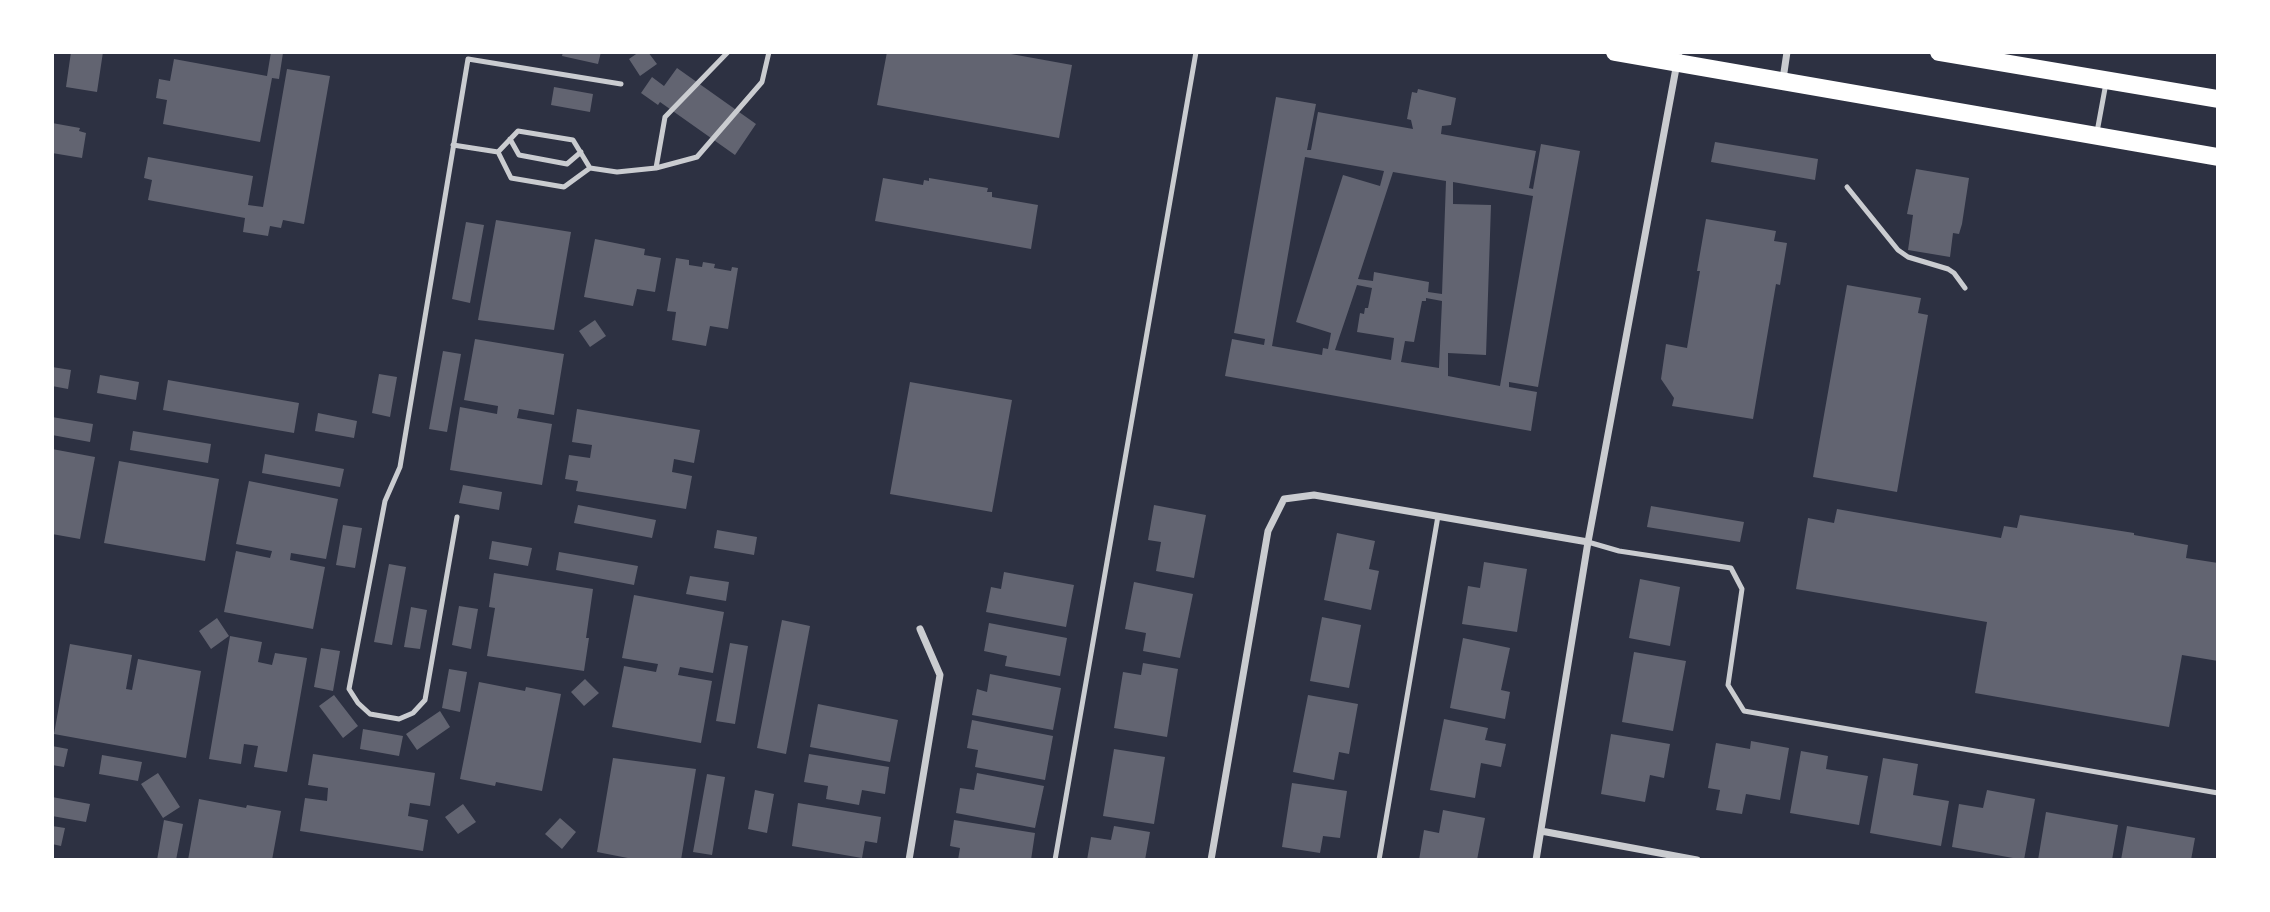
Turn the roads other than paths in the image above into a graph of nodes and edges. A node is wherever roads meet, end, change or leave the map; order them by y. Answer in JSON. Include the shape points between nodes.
{"nodes":[{"id":1,"x":728,"y":52,"type":"edge"},
{"id":2,"x":769,"y":52,"type":"edge"},
{"id":3,"x":1196,"y":52,"type":"edge"},
{"id":4,"x":1615,"y":52,"type":"edge"},
{"id":5,"x":1787,"y":52,"type":"edge"},
{"id":6,"x":1939,"y":52,"type":"edge"},
{"id":7,"x":1678,"y":58,"type":"edge"},
{"id":8,"x":1783,"y":80,"type":"junction"},
{"id":9,"x":2106,"y":80,"type":"junction"},
{"id":10,"x":621,"y":84,"type":"dead end"},
{"id":11,"x":2217,"y":99,"type":"edge"},
{"id":12,"x":2096,"y":135,"type":"junction"},
{"id":13,"x":510,"y":139,"type":"junction"},
{"id":14,"x":453,"y":145,"type":"junction"},
{"id":15,"x":498,"y":152,"type":"junction"},
{"id":16,"x":580,"y":152,"type":"junction"},
{"id":17,"x":2217,"y":157,"type":"edge"},
{"id":18,"x":590,"y":168,"type":"junction"},
{"id":19,"x":656,"y":168,"type":"junction"},
{"id":20,"x":1847,"y":187,"type":"dead end"},
{"id":21,"x":1965,"y":288,"type":"dead end"},
{"id":22,"x":1438,"y":516,"type":"junction"},
{"id":23,"x":457,"y":517,"type":"dead end"},
{"id":24,"x":1588,"y":542,"type":"junction"},
{"id":25,"x":920,"y":629,"type":"dead end"},
{"id":26,"x":2217,"y":793,"type":"edge"},
{"id":27,"x":1541,"y":831,"type":"junction"},
{"id":28,"x":909,"y":859,"type":"edge"},
{"id":29,"x":1055,"y":859,"type":"edge"},
{"id":30,"x":1211,"y":859,"type":"edge"},
{"id":31,"x":1378,"y":859,"type":"edge"},
{"id":32,"x":1536,"y":859,"type":"edge"},
{"id":33,"x":1697,"y":859,"type":"edge"}],
"edges":[{"from":1,"to":19,"type":"lane","via":[[665,117]]},
{"from":2,"to":19,"type":"lane","via":[[762,82],[697,157]]},
{"from":3,"to":29,"type":"lane"},
{"from":4,"to":7,"type":"main road"},
{"from":5,"to":8,"type":"street"},
{"from":6,"to":9,"type":"main road"},
{"from":7,"to":8,"type":"main road"},
{"from":7,"to":24,"type":"street"},
{"from":8,"to":12,"type":"main road"},
{"from":9,"to":11,"type":"main road"},
{"from":9,"to":12,"type":"lane"},
{"from":10,"to":14,"type":"lane","via":[[468,59]]},
{"from":12,"to":17,"type":"main road"},
{"from":13,"to":15,"type":"lane"},
{"from":13,"to":16,"type":"lane","via":[[518,131],[573,140]]},
{"from":13,"to":16,"type":"lane","via":[[519,155],[567,164]]},
{"from":14,"to":15,"type":"lane"},
{"from":14,"to":23,"type":"lane","via":[[400,467],[385,501],[349,689],[370,714],[399,719],[425,700]]},
{"from":15,"to":18,"type":"lane","via":[[511,178],[564,187]]},
{"from":16,"to":18,"type":"lane"},
{"from":18,"to":19,"type":"lane","via":[[617,172]]},
{"from":20,"to":21,"type":"lane","via":[[1898,250],[1948,269]]},
{"from":22,"to":24,"type":"street"},
{"from":22,"to":30,"type":"street","via":[[1314,495],[1284,499],[1268,531]]},
{"from":22,"to":31,"type":"lane"},
{"from":24,"to":26,"type":"lane","via":[[1731,568],[1742,589],[1728,685],[1744,710]]},
{"from":24,"to":27,"type":"street"},
{"from":25,"to":28,"type":"street","via":[[940,675]]},
{"from":27,"to":32,"type":"street"},
{"from":27,"to":33,"type":"street"}]}
